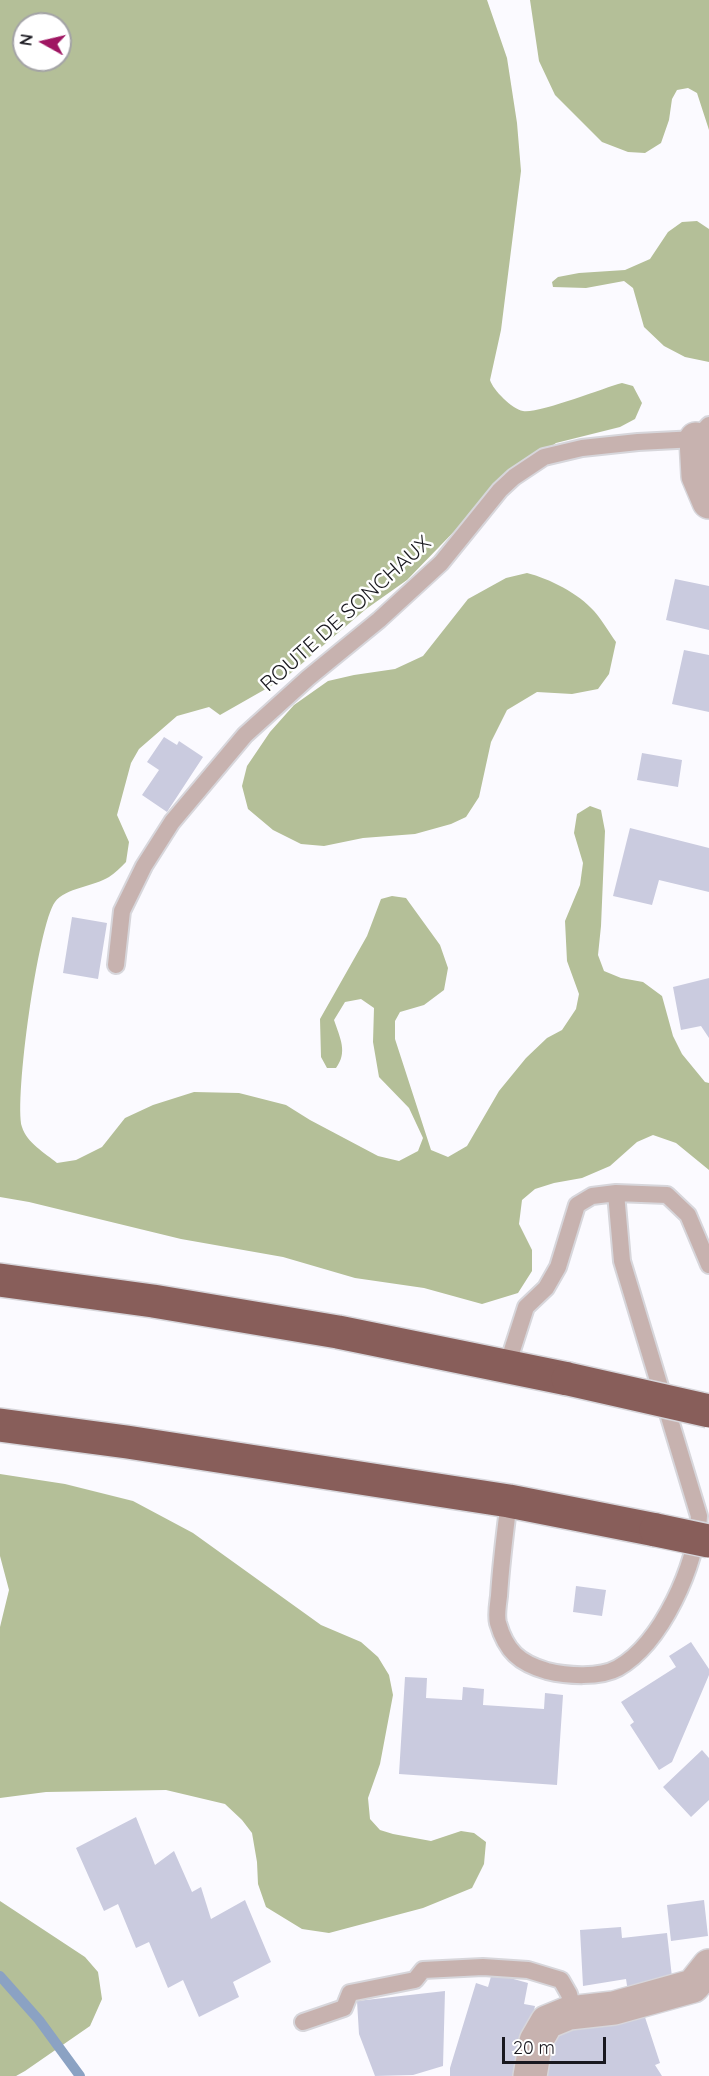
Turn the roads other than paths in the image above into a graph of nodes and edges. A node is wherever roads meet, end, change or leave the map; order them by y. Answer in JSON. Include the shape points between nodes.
{"nodes":[{"id":1,"x":702,"y":432,"type":"edge"},
{"id":2,"x":709,"y":502,"type":"edge"},
{"id":3,"x":116,"y":965,"type":"dead end"},
{"id":4,"x":616,"y":1193,"type":"junction"},
{"id":5,"x":709,"y":1265,"type":"edge"},
{"id":6,"x":0,"y":1280,"type":"edge"},
{"id":7,"x":507,"y":1366,"type":"junction"},
{"id":8,"x":709,"y":1411,"type":"edge"},
{"id":9,"x":5,"y":1426,"type":"edge"},
{"id":10,"x":509,"y":1501,"type":"junction"},
{"id":11,"x":709,"y":1541,"type":"edge"},
{"id":12,"x":709,"y":1966,"type":"edge"},
{"id":13,"x":574,"y":2013,"type":"junction"},
{"id":14,"x":303,"y":2022,"type":"dead end"},
{"id":15,"x":530,"y":2076,"type":"edge"}],
"edges":[{"from":1,"to":2,"type":"street","via":[[698,476]]},
{"from":1,"to":3,"type":"lane","name":"ROUTE DE SONCHAUX","via":[[582,448],[544,458],[514,477],[441,563],[245,735],[185,805],[144,866],[122,911]]},
{"from":4,"to":5,"type":"lane","via":[[667,1195],[688,1215]]},
{"from":4,"to":7,"type":"lane","via":[[592,1196],[577,1205],[558,1267],[546,1288],[526,1306]]},
{"from":4,"to":10,"type":"lane","via":[[622,1261],[699,1516],[691,1563],[666,1618],[642,1648],[618,1668],[584,1676],[559,1674],[527,1665],[506,1646],[497,1620]]},
{"from":6,"to":7,"type":"highway","via":[[338,1332]]},
{"from":7,"to":8,"type":"highway","bridge":true},
{"from":9,"to":10,"type":"highway"},
{"from":10,"to":11,"type":"highway","bridge":true},
{"from":12,"to":13,"type":"street","via":[[693,1986],[614,2008]]},
{"from":13,"to":14,"type":"lane","via":[[561,1980],[528,1970],[483,1966],[423,1970],[415,1980],[350,1993],[344,2008]]},
{"from":13,"to":15,"type":"street","via":[[547,2022],[536,2042]]}]}
